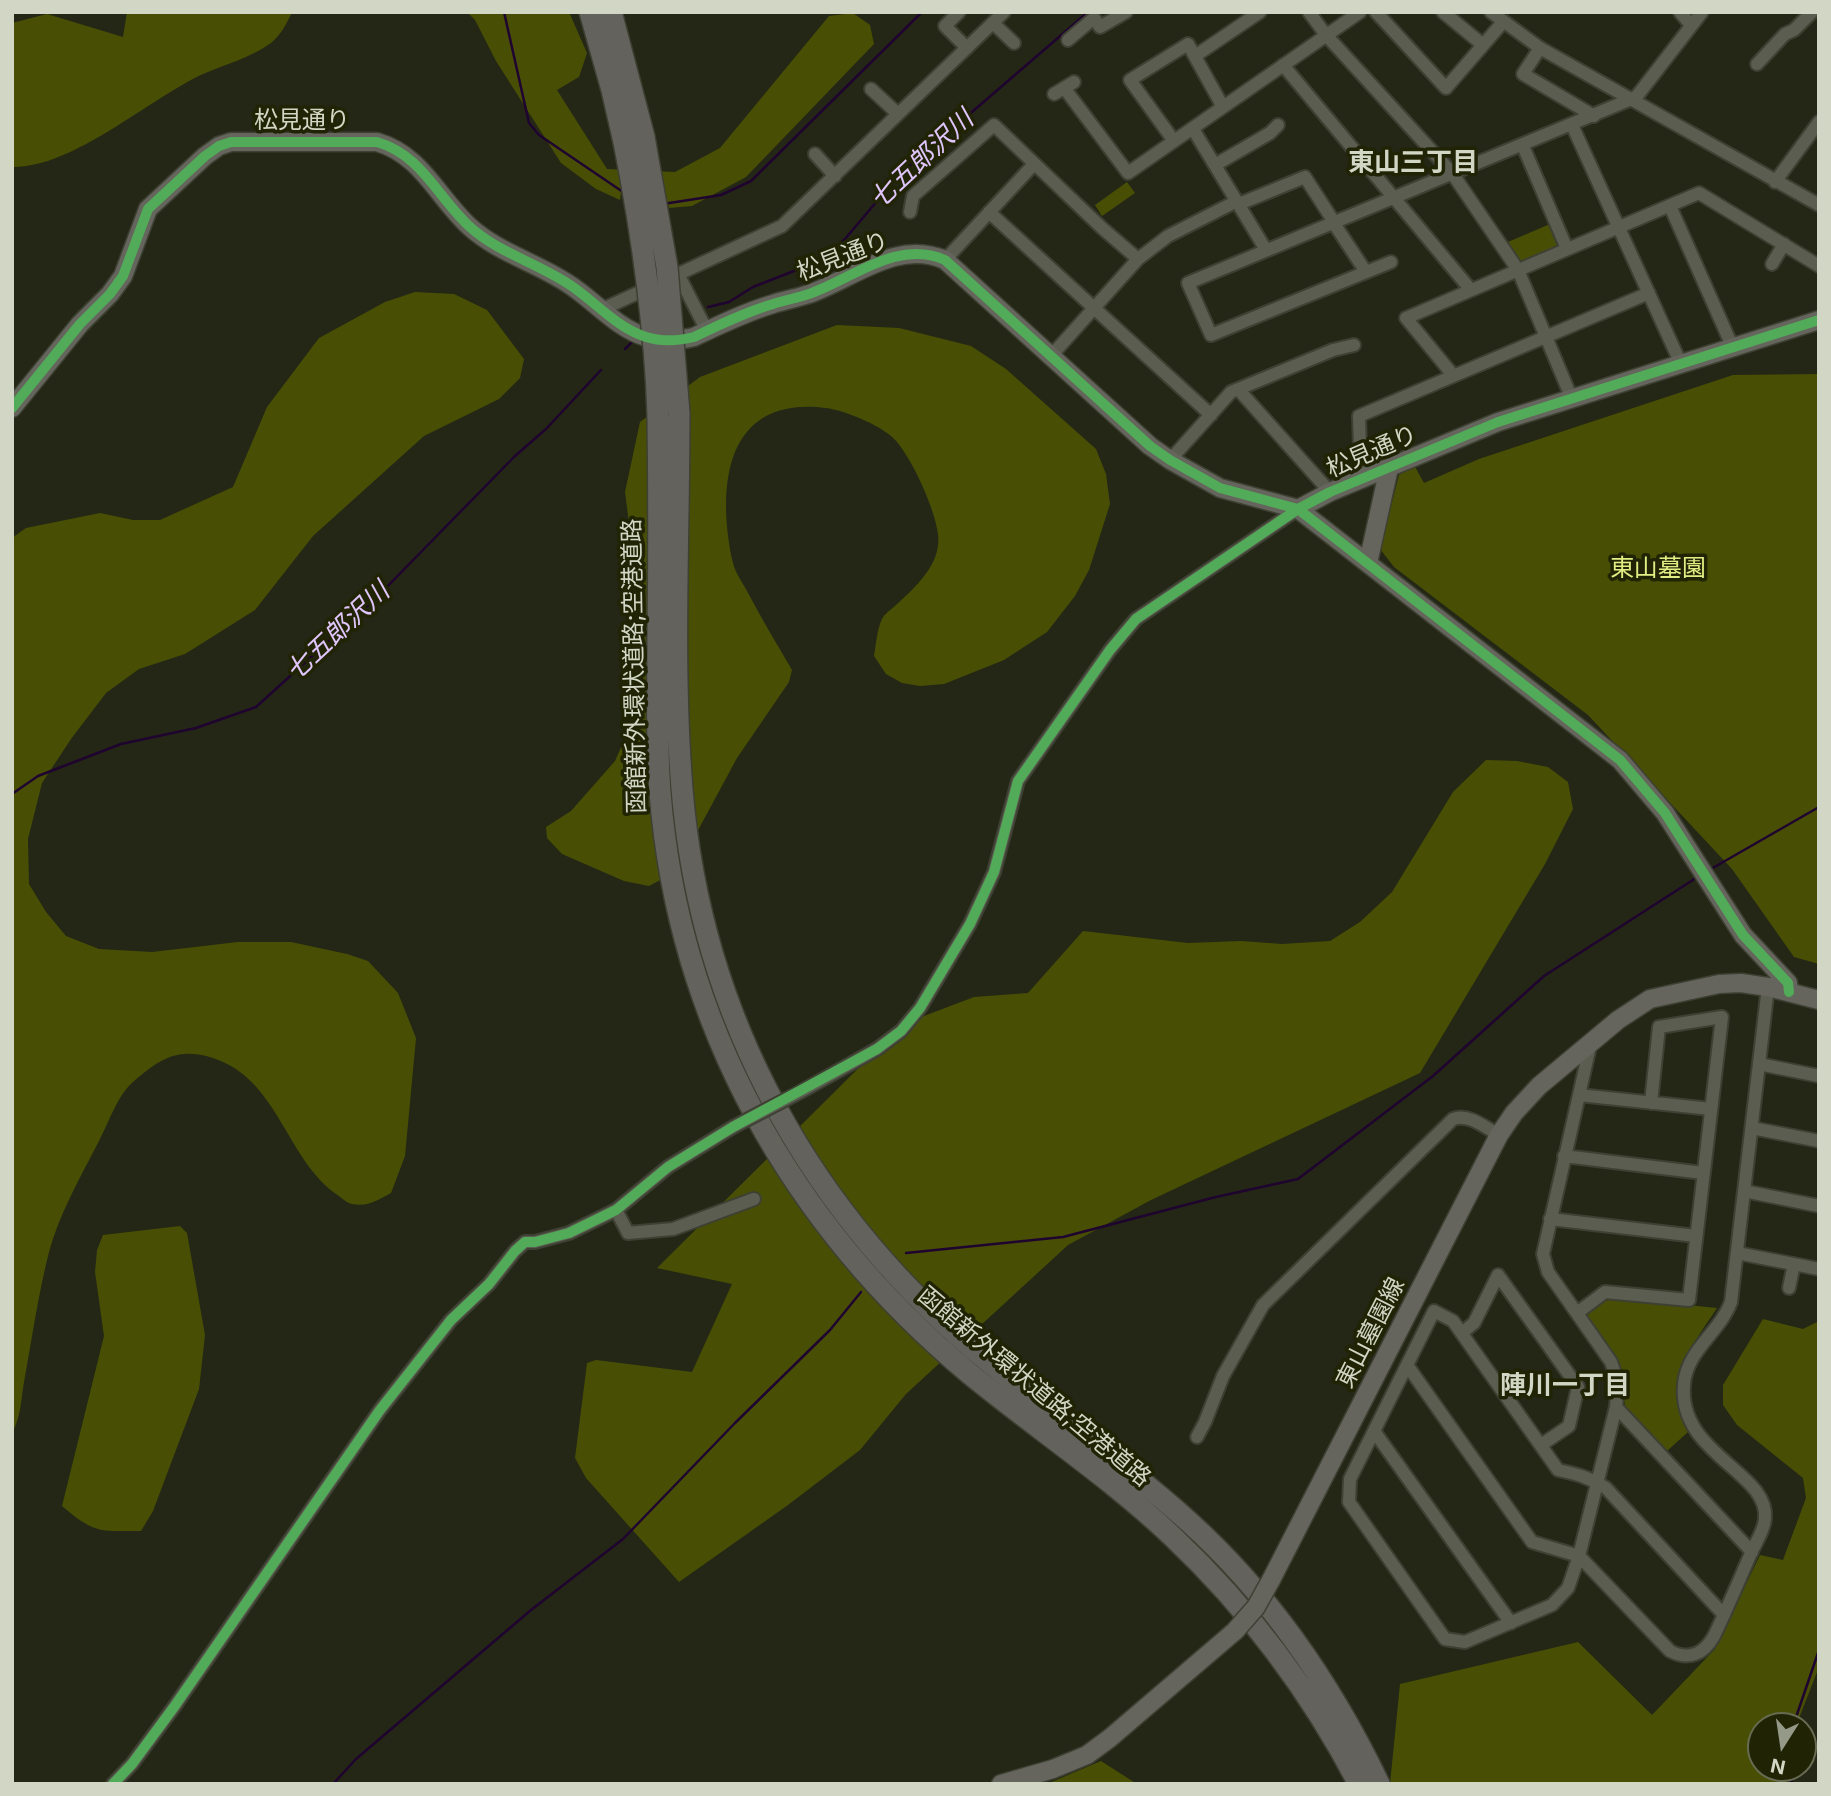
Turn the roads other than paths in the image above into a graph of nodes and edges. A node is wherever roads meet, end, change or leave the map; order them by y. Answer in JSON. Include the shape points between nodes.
{"nodes":[{"id":1,"x":590,"y":12,"type":"edge"},
{"id":2,"x":611,"y":12,"type":"edge"},
{"id":3,"x":959,"y":12,"type":"edge"},
{"id":4,"x":1004,"y":12,"type":"edge"},
{"id":5,"x":1126,"y":12,"type":"edge"},
{"id":6,"x":1260,"y":12,"type":"edge"},
{"id":7,"x":1309,"y":12,"type":"edge"},
{"id":8,"x":1360,"y":12,"type":"edge"},
{"id":9,"x":1377,"y":12,"type":"edge"},
{"id":10,"x":1443,"y":12,"type":"edge"},
{"id":11,"x":1491,"y":12,"type":"edge"},
{"id":12,"x":1680,"y":12,"type":"edge"},
{"id":13,"x":1702,"y":12,"type":"edge"},
{"id":14,"x":1812,"y":12,"type":"edge"},
{"id":15,"x":1503,"y":22,"type":"junction"},
{"id":16,"x":993,"y":23,"type":"junction"},
{"id":17,"x":1691,"y":25,"type":"junction"},
{"id":18,"x":1326,"y":35,"type":"junction"},
{"id":19,"x":1068,"y":40,"type":"dead end"},
{"id":20,"x":1014,"y":43,"type":"dead end"},
{"id":21,"x":1483,"y":45,"type":"junction"},
{"id":22,"x":967,"y":48,"type":"junction"},
{"id":23,"x":1540,"y":48,"type":"junction"},
{"id":24,"x":1195,"y":56,"type":"junction"},
{"id":25,"x":1757,"y":64,"type":"dead end"},
{"id":26,"x":1283,"y":65,"type":"junction"},
{"id":27,"x":1064,"y":88,"type":"dead end"},
{"id":28,"x":871,"y":89,"type":"dead end"},
{"id":29,"x":1629,"y":100,"type":"junction"},
{"id":30,"x":1223,"y":107,"type":"junction"},
{"id":31,"x":898,"y":114,"type":"junction"},
{"id":32,"x":1594,"y":116,"type":"junction"},
{"id":33,"x":1819,"y":122,"type":"edge"},
{"id":34,"x":1278,"y":125,"type":"dead end"},
{"id":35,"x":1572,"y":125,"type":"junction"},
{"id":36,"x":1193,"y":129,"type":"junction"},
{"id":37,"x":634,"y":140,"type":"junction"},
{"id":38,"x":1174,"y":141,"type":"junction"},
{"id":39,"x":1523,"y":146,"type":"junction"},
{"id":40,"x":815,"y":154,"type":"dead end"},
{"id":41,"x":1034,"y":164,"type":"junction"},
{"id":42,"x":1215,"y":165,"type":"junction"},
{"id":43,"x":1452,"y":173,"type":"junction"},
{"id":44,"x":835,"y":176,"type":"junction"},
{"id":45,"x":1775,"y":182,"type":"junction"},
{"id":46,"x":1395,"y":198,"type":"junction"},
{"id":47,"x":1238,"y":202,"type":"junction"},
{"id":48,"x":1819,"y":205,"type":"edge"},
{"id":49,"x":1670,"y":206,"type":"junction"},
{"id":50,"x":910,"y":212,"type":"dead end"},
{"id":51,"x":989,"y":212,"type":"junction"},
{"id":52,"x":1334,"y":222,"type":"junction"},
{"id":53,"x":1620,"y":228,"type":"junction"},
{"id":54,"x":1784,"y":244,"type":"junction"},
{"id":55,"x":1567,"y":249,"type":"junction"},
{"id":56,"x":1266,"y":250,"type":"junction"},
{"id":57,"x":1138,"y":259,"type":"junction"},
{"id":58,"x":945,"y":260,"type":"junction"},
{"id":59,"x":1391,"y":262,"type":"dead end"},
{"id":60,"x":1772,"y":264,"type":"dead end"},
{"id":61,"x":1819,"y":265,"type":"edge"},
{"id":62,"x":1518,"y":270,"type":"junction"},
{"id":63,"x":1366,"y":272,"type":"junction"},
{"id":64,"x":678,"y":274,"type":"junction"},
{"id":65,"x":1471,"y":290,"type":"junction"},
{"id":66,"x":1649,"y":293,"type":"junction"},
{"id":67,"x":1094,"y":307,"type":"junction"},
{"id":68,"x":603,"y":309,"type":"junction"},
{"id":69,"x":1819,"y":320,"type":"edge"},
{"id":70,"x":707,"y":331,"type":"junction"},
{"id":71,"x":1546,"y":336,"type":"junction"},
{"id":72,"x":1354,"y":345,"type":"dead end"},
{"id":73,"x":1733,"y":348,"type":"junction"},
{"id":74,"x":1051,"y":356,"type":"junction"},
{"id":75,"x":1681,"y":365,"type":"junction"},
{"id":76,"x":1453,"y":375,"type":"junction"},
{"id":77,"x":1238,"y":389,"type":"junction"},
{"id":78,"x":1572,"y":398,"type":"junction"},
{"id":79,"x":12,"y":408,"type":"edge"},
{"id":80,"x":669,"y":415,"type":"junction"},
{"id":81,"x":1211,"y":415,"type":"junction"},
{"id":82,"x":1170,"y":460,"type":"junction"},
{"id":83,"x":1390,"y":468,"type":"junction"},
{"id":84,"x":1361,"y":480,"type":"junction"},
{"id":85,"x":1330,"y":492,"type":"junction"},
{"id":86,"x":1298,"y":509,"type":"junction"},
{"id":87,"x":1368,"y":563,"type":"junction"},
{"id":88,"x":1768,"y":987,"type":"junction"},
{"id":89,"x":1789,"y":992,"type":"junction"},
{"id":90,"x":1819,"y":1000,"type":"edge"},
{"id":91,"x":1591,"y":1042,"type":"junction"},
{"id":92,"x":1759,"y":1064,"type":"junction"},
{"id":93,"x":1819,"y":1076,"type":"edge"},
{"id":94,"x":1579,"y":1095,"type":"junction"},
{"id":95,"x":1651,"y":1102,"type":"junction"},
{"id":96,"x":1711,"y":1109,"type":"junction"},
{"id":97,"x":1752,"y":1128,"type":"junction"},
{"id":98,"x":1499,"y":1135,"type":"junction"},
{"id":99,"x":1819,"y":1141,"type":"edge"},
{"id":100,"x":1564,"y":1156,"type":"junction"},
{"id":101,"x":1703,"y":1173,"type":"junction"},
{"id":102,"x":1744,"y":1191,"type":"junction"},
{"id":103,"x":754,"y":1199,"type":"dead end"},
{"id":104,"x":1819,"y":1206,"type":"edge"},
{"id":105,"x":616,"y":1210,"type":"junction"},
{"id":106,"x":1549,"y":1219,"type":"junction"},
{"id":107,"x":1696,"y":1236,"type":"junction"},
{"id":108,"x":1737,"y":1252,"type":"junction"},
{"id":109,"x":1794,"y":1264,"type":"junction"},
{"id":110,"x":1819,"y":1269,"type":"edge"},
{"id":111,"x":1789,"y":1287,"type":"dead end"},
{"id":112,"x":1577,"y":1313,"type":"junction"},
{"id":113,"x":1462,"y":1333,"type":"junction"},
{"id":114,"x":1407,"y":1365,"type":"junction"},
{"id":115,"x":1616,"y":1407,"type":"junction"},
{"id":116,"x":1374,"y":1431,"type":"junction"},
{"id":117,"x":1197,"y":1437,"type":"dead end"},
{"id":118,"x":1541,"y":1445,"type":"junction"},
{"id":119,"x":1596,"y":1481,"type":"junction"},
{"id":120,"x":1752,"y":1552,"type":"junction"},
{"id":121,"x":1579,"y":1556,"type":"junction"},
{"id":122,"x":1724,"y":1615,"type":"junction"},
{"id":123,"x":1511,"y":1623,"type":"junction"},
{"id":124,"x":113,"y":1784,"type":"edge"},
{"id":125,"x":1001,"y":1784,"type":"edge"},
{"id":126,"x":1359,"y":1784,"type":"edge"},
{"id":127,"x":1379,"y":1784,"type":"edge"}],
"edges":[{"from":1,"to":37,"type":"highway","name":"函館新外環状道路;空港道路","via":[[612,90]]},
{"from":2,"to":37,"type":"highway","name":"函館新外環状道路;空港道路"},
{"from":3,"to":22,"type":"street","via":[[945,26]]},
{"from":4,"to":16,"type":"street"},
{"from":5,"to":19,"type":"street","via":[[1100,27],[1094,18]]},
{"from":6,"to":24,"type":"street"},
{"from":7,"to":18,"type":"street"},
{"from":8,"to":18,"type":"street"},
{"from":9,"to":21,"type":"street","via":[[1446,88]]},
{"from":10,"to":21,"type":"street"},
{"from":11,"to":15,"type":"street"},
{"from":12,"to":17,"type":"street"},
{"from":13,"to":17,"type":"street"},
{"from":14,"to":25,"type":"street"},
{"from":15,"to":21,"type":"street"},
{"from":15,"to":23,"type":"street"},
{"from":16,"to":20,"type":"street"},
{"from":16,"to":22,"type":"street"},
{"from":17,"to":29,"type":"street","via":[[1637,96]]},
{"from":18,"to":26,"type":"street"},
{"from":18,"to":43,"type":"street"},
{"from":22,"to":31,"type":"street"},
{"from":23,"to":29,"type":"street"},
{"from":23,"to":32,"type":"street","via":[[1523,74]]},
{"from":24,"to":30,"type":"street"},
{"from":24,"to":38,"type":"street","via":[[1188,44],[1130,80]]},
{"from":26,"to":30,"type":"street"},
{"from":26,"to":46,"type":"street"},
{"from":27,"to":38,"type":"street","via":[[1128,173]]},
{"from":28,"to":31,"type":"street"},
{"from":29,"to":32,"type":"street"},
{"from":29,"to":45,"type":"street"},
{"from":30,"to":36,"type":"street"},
{"from":31,"to":44,"type":"street"},
{"from":32,"to":35,"type":"street"},
{"from":33,"to":45,"type":"street"},
{"from":34,"to":42,"type":"street"},
{"from":35,"to":39,"type":"street"},
{"from":35,"to":53,"type":"street"},
{"from":36,"to":38,"type":"street"},
{"from":36,"to":42,"type":"street"},
{"from":37,"to":80,"type":"highway","name":"函館新外環状道路;空港道路","bridge":true,"via":[[656,353]]},
{"from":39,"to":43,"type":"street"},
{"from":39,"to":55,"type":"street"},
{"from":40,"to":44,"type":"street"},
{"from":41,"to":50,"type":"street","via":[[994,125],[914,196]]},
{"from":41,"to":51,"type":"street"},
{"from":41,"to":57,"type":"street"},
{"from":42,"to":47,"type":"street"},
{"from":43,"to":46,"type":"street"},
{"from":43,"to":62,"type":"street"},
{"from":44,"to":64,"type":"street","via":[[782,226]]},
{"from":45,"to":48,"type":"street"},
{"from":46,"to":52,"type":"street"},
{"from":46,"to":65,"type":"street"},
{"from":47,"to":52,"type":"street","via":[[1305,177]]},
{"from":47,"to":56,"type":"street"},
{"from":47,"to":57,"type":"street","via":[[1168,236]]},
{"from":49,"to":53,"type":"street"},
{"from":49,"to":54,"type":"street","via":[[1699,193]]},
{"from":49,"to":73,"type":"street"},
{"from":51,"to":58,"type":"street"},
{"from":51,"to":67,"type":"street"},
{"from":52,"to":56,"type":"street"},
{"from":52,"to":63,"type":"street"},
{"from":53,"to":55,"type":"street"},
{"from":53,"to":66,"type":"street"},
{"from":54,"to":60,"type":"street"},
{"from":54,"to":61,"type":"street"},
{"from":55,"to":62,"type":"street"},
{"from":56,"to":63,"type":"street","via":[[1188,283],[1210,335]]},
{"from":57,"to":67,"type":"street"},
{"from":58,"to":70,"type":"street","name":"松見通り","via":[[915,253],[884,260],[825,288]]},
{"from":58,"to":74,"type":"street"},
{"from":59,"to":63,"type":"street"},
{"from":62,"to":65,"type":"street"},
{"from":62,"to":71,"type":"street"},
{"from":64,"to":68,"type":"street"},
{"from":64,"to":70,"type":"street"},
{"from":65,"to":76,"type":"street","via":[[1405,318]]},
{"from":66,"to":71,"type":"street"},
{"from":66,"to":75,"type":"street"},
{"from":67,"to":74,"type":"street"},
{"from":67,"to":81,"type":"street"},
{"from":68,"to":70,"type":"street","name":"松見通り","via":[[645,337],[683,340]]},
{"from":68,"to":79,"type":"street","name":"松見通り","via":[[569,284],[494,246],[467,224],[412,159],[391,146],[377,142],[231,142],[205,156],[148,209],[123,276]]},
{"from":69,"to":73,"type":"street","name":"松見通り"},
{"from":71,"to":76,"type":"street"},
{"from":71,"to":78,"type":"street"},
{"from":72,"to":77,"type":"street"},
{"from":73,"to":75,"type":"street","name":"松見通り"},
{"from":74,"to":82,"type":"street"},
{"from":75,"to":78,"type":"street","name":"松見通り"},
{"from":76,"to":84,"type":"street","via":[[1359,416]]},
{"from":77,"to":81,"type":"street"},
{"from":77,"to":85,"type":"street"},
{"from":78,"to":83,"type":"street","name":"松見通り","via":[[1498,422]]},
{"from":80,"to":126,"type":"highway","name":"函館新外環状道路;空港道路","via":[[658,744],[666,844],[688,949],[706,1006],[761,1127],[816,1213],[897,1309],[960,1366],[1172,1536],[1233,1598],[1331,1730]]},
{"from":80,"to":127,"type":"highway","name":"函館新外環状道路;空港道路","via":[[679,743],[695,886],[728,999],[780,1117],[835,1202],[913,1294],[993,1365],[1190,1522],[1250,1584],[1300,1648],[1354,1732]]},
{"from":81,"to":82,"type":"street"},
{"from":82,"to":86,"type":"street","via":[[1220,488]]},
{"from":83,"to":84,"type":"street","name":"松見通り"},
{"from":83,"to":87,"type":"street"},
{"from":84,"to":85,"type":"street","name":"松見通り"},
{"from":85,"to":86,"type":"street","name":"松見通り"},
{"from":86,"to":87,"type":"street"},
{"from":86,"to":105,"type":"street","bridge":true,"via":[[1136,619],[1118,640],[1018,781],[994,872],[970,924],[920,1008],[901,1031],[668,1167]]},
{"from":87,"to":89,"type":"street","via":[[1620,760],[1665,813],[1743,935],[1788,983]]},
{"from":88,"to":89,"type":"street","name":"東山墓園線"},
{"from":88,"to":91,"type":"street","name":"東山墓園線","via":[[1729,983],[1661,996],[1630,1011]]},
{"from":88,"to":92,"type":"street"},
{"from":89,"to":90,"type":"street","name":"東山墓園線"},
{"from":91,"to":94,"type":"street"},
{"from":91,"to":98,"type":"street","name":"東山墓園線","via":[[1525,1100]]},
{"from":92,"to":93,"type":"street"},
{"from":92,"to":97,"type":"street"},
{"from":94,"to":95,"type":"street"},
{"from":94,"to":100,"type":"street"},
{"from":95,"to":96,"type":"street"},
{"from":95,"to":96,"type":"street","via":[[1659,1027],[1722,1017]]},
{"from":96,"to":101,"type":"street"},
{"from":97,"to":99,"type":"street"},
{"from":97,"to":102,"type":"street"},
{"from":98,"to":117,"type":"street","via":[[1469,1119],[1453,1119],[1263,1305],[1223,1376]]},
{"from":98,"to":125,"type":"street","name":"東山墓園線","bridge":true,"via":[[1256,1607],[1235,1631],[1087,1755]]},
{"from":100,"to":101,"type":"street"},
{"from":100,"to":106,"type":"street"},
{"from":101,"to":107,"type":"street"},
{"from":102,"to":104,"type":"street"},
{"from":102,"to":108,"type":"street"},
{"from":103,"to":105,"type":"street","via":[[673,1229],[628,1233]]},
{"from":105,"to":124,"type":"street","via":[[569,1233],[525,1242],[451,1320],[380,1410],[174,1707]]},
{"from":106,"to":107,"type":"street"},
{"from":106,"to":112,"type":"street","via":[[1543,1247],[1545,1266]]},
{"from":107,"to":112,"type":"street","via":[[1689,1300],[1605,1292]]},
{"from":108,"to":109,"type":"street"},
{"from":108,"to":120,"type":"street","via":[[1728,1309],[1690,1363],[1683,1396],[1692,1426],[1705,1444],[1761,1498],[1765,1518]]},
{"from":109,"to":110,"type":"street"},
{"from":109,"to":111,"type":"street"},
{"from":112,"to":115,"type":"street","via":[[1614,1369]]},
{"from":113,"to":114,"type":"street","via":[[1453,1321],[1434,1311]]},
{"from":113,"to":118,"type":"street"},
{"from":113,"to":118,"type":"street","via":[[1474,1323],[1498,1275],[1578,1387],[1569,1426]]},
{"from":114,"to":116,"type":"street"},
{"from":114,"to":121,"type":"street","via":[[1532,1542]]},
{"from":115,"to":119,"type":"street"},
{"from":115,"to":120,"type":"street"},
{"from":116,"to":123,"type":"street"},
{"from":116,"to":123,"type":"street","via":[[1350,1479],[1349,1502],[1429,1618],[1445,1639],[1465,1642]]},
{"from":118,"to":119,"type":"street","via":[[1558,1470]]},
{"from":119,"to":121,"type":"street"},
{"from":119,"to":122,"type":"street"},
{"from":120,"to":122,"type":"street"},
{"from":121,"to":122,"type":"street","via":[[1678,1655],[1706,1649]]},
{"from":121,"to":123,"type":"street","via":[[1572,1580],[1558,1600]]}]}
